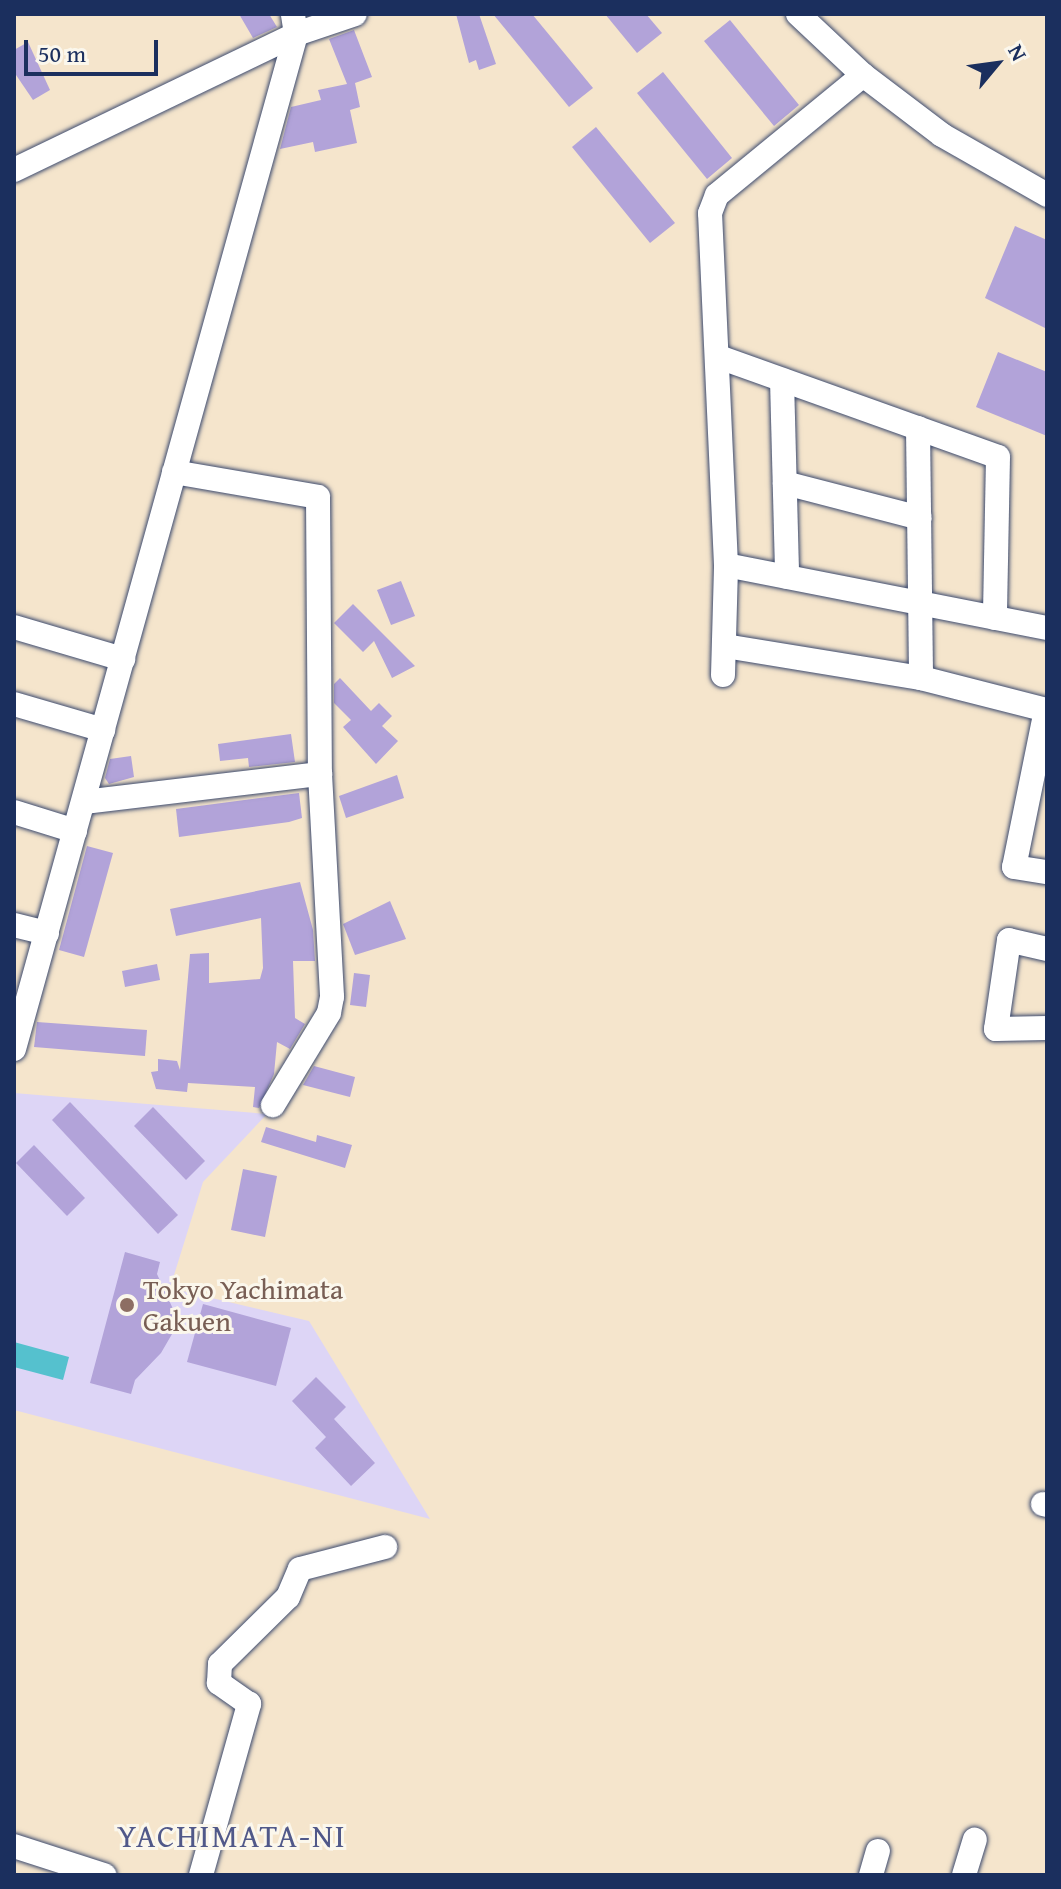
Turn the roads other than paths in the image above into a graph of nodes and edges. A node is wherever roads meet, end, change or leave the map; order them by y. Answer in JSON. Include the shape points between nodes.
{"nodes":[{"id":1,"x":355,"y":14,"type":"edge"},
{"id":2,"x":798,"y":14,"type":"edge"},
{"id":3,"x":294,"y":24,"type":"edge"},
{"id":4,"x":863,"y":75,"type":"junction"},
{"id":5,"x":14,"y":170,"type":"edge"},
{"id":6,"x":1047,"y":195,"type":"edge"},
{"id":7,"x":719,"y":357,"type":"junction"},
{"id":8,"x":782,"y":380,"type":"junction"},
{"id":9,"x":918,"y":428,"type":"junction"},
{"id":10,"x":174,"y":472,"type":"junction"},
{"id":11,"x":785,"y":483,"type":"junction"},
{"id":12,"x":920,"y":518,"type":"junction"},
{"id":13,"x":726,"y":565,"type":"junction"},
{"id":14,"x":787,"y":577,"type":"junction"},
{"id":15,"x":921,"y":603,"type":"junction"},
{"id":16,"x":995,"y":618,"type":"junction"},
{"id":17,"x":14,"y":627,"type":"edge"},
{"id":18,"x":1047,"y":628,"type":"edge"},
{"id":19,"x":725,"y":646,"type":"junction"},
{"id":20,"x":123,"y":659,"type":"junction"},
{"id":21,"x":723,"y":675,"type":"dead end"},
{"id":22,"x":921,"y":678,"type":"junction"},
{"id":23,"x":14,"y":704,"type":"edge"},
{"id":24,"x":1046,"y":710,"type":"edge"},
{"id":25,"x":103,"y":730,"type":"junction"},
{"id":26,"x":320,"y":774,"type":"junction"},
{"id":27,"x":1039,"y":783,"type":"edge"},
{"id":28,"x":84,"y":802,"type":"junction"},
{"id":29,"x":14,"y":812,"type":"edge"},
{"id":30,"x":75,"y":831,"type":"junction"},
{"id":31,"x":1047,"y":872,"type":"edge"},
{"id":32,"x":14,"y":925,"type":"edge"},
{"id":33,"x":47,"y":933,"type":"junction"},
{"id":34,"x":1047,"y":949,"type":"edge"},
{"id":35,"x":19,"y":1015,"type":"edge"},
{"id":36,"x":1047,"y":1028,"type":"edge"},
{"id":37,"x":14,"y":1049,"type":"edge"},
{"id":38,"x":273,"y":1105,"type":"dead end"},
{"id":39,"x":385,"y":1547,"type":"dead end"},
{"id":40,"x":975,"y":1840,"type":"dead end"},
{"id":41,"x":14,"y":1846,"type":"edge"},
{"id":42,"x":878,"y":1851,"type":"dead end"},
{"id":43,"x":104,"y":1875,"type":"edge"},
{"id":44,"x":201,"y":1875,"type":"edge"},
{"id":45,"x":871,"y":1875,"type":"edge"},
{"id":46,"x":964,"y":1875,"type":"edge"}],
"edges":[{"from":1,"to":3,"type":"street"},
{"from":2,"to":4,"type":"street"},
{"from":3,"to":5,"type":"street"},
{"from":3,"to":10,"type":"street"},
{"from":4,"to":6,"type":"street","via":[[942,135]]},
{"from":4,"to":7,"type":"street","via":[[717,195],[710,213]]},
{"from":7,"to":8,"type":"street"},
{"from":7,"to":13,"type":"street"},
{"from":8,"to":9,"type":"street"},
{"from":8,"to":11,"type":"street"},
{"from":9,"to":12,"type":"street"},
{"from":9,"to":16,"type":"street","via":[[998,457]]},
{"from":10,"to":20,"type":"street"},
{"from":10,"to":26,"type":"street","via":[[318,497]]},
{"from":11,"to":12,"type":"street"},
{"from":11,"to":14,"type":"street"},
{"from":12,"to":15,"type":"street"},
{"from":13,"to":14,"type":"street"},
{"from":13,"to":19,"type":"street"},
{"from":14,"to":15,"type":"street"},
{"from":15,"to":16,"type":"street"},
{"from":15,"to":22,"type":"street"},
{"from":16,"to":18,"type":"street"},
{"from":17,"to":20,"type":"street"},
{"from":19,"to":21,"type":"street"},
{"from":19,"to":22,"type":"street"},
{"from":20,"to":25,"type":"street"},
{"from":22,"to":24,"type":"street"},
{"from":23,"to":25,"type":"street"},
{"from":24,"to":27,"type":"street"},
{"from":25,"to":28,"type":"street"},
{"from":26,"to":28,"type":"street"},
{"from":26,"to":38,"type":"street","via":[[332,997],[329,1013]]},
{"from":27,"to":31,"type":"street","via":[[1014,867]]},
{"from":28,"to":30,"type":"street"},
{"from":29,"to":30,"type":"street"},
{"from":30,"to":33,"type":"street"},
{"from":32,"to":33,"type":"street"},
{"from":33,"to":35,"type":"street"},
{"from":34,"to":36,"type":"street","via":[[1009,940],[996,1029]]},
{"from":35,"to":37,"type":"street"},
{"from":39,"to":44,"type":"street","via":[[300,1569],[288,1597],[220,1664],[219,1683],[249,1704]]},
{"from":40,"to":46,"type":"street"},
{"from":41,"to":43,"type":"street"},
{"from":42,"to":45,"type":"street"}]}
